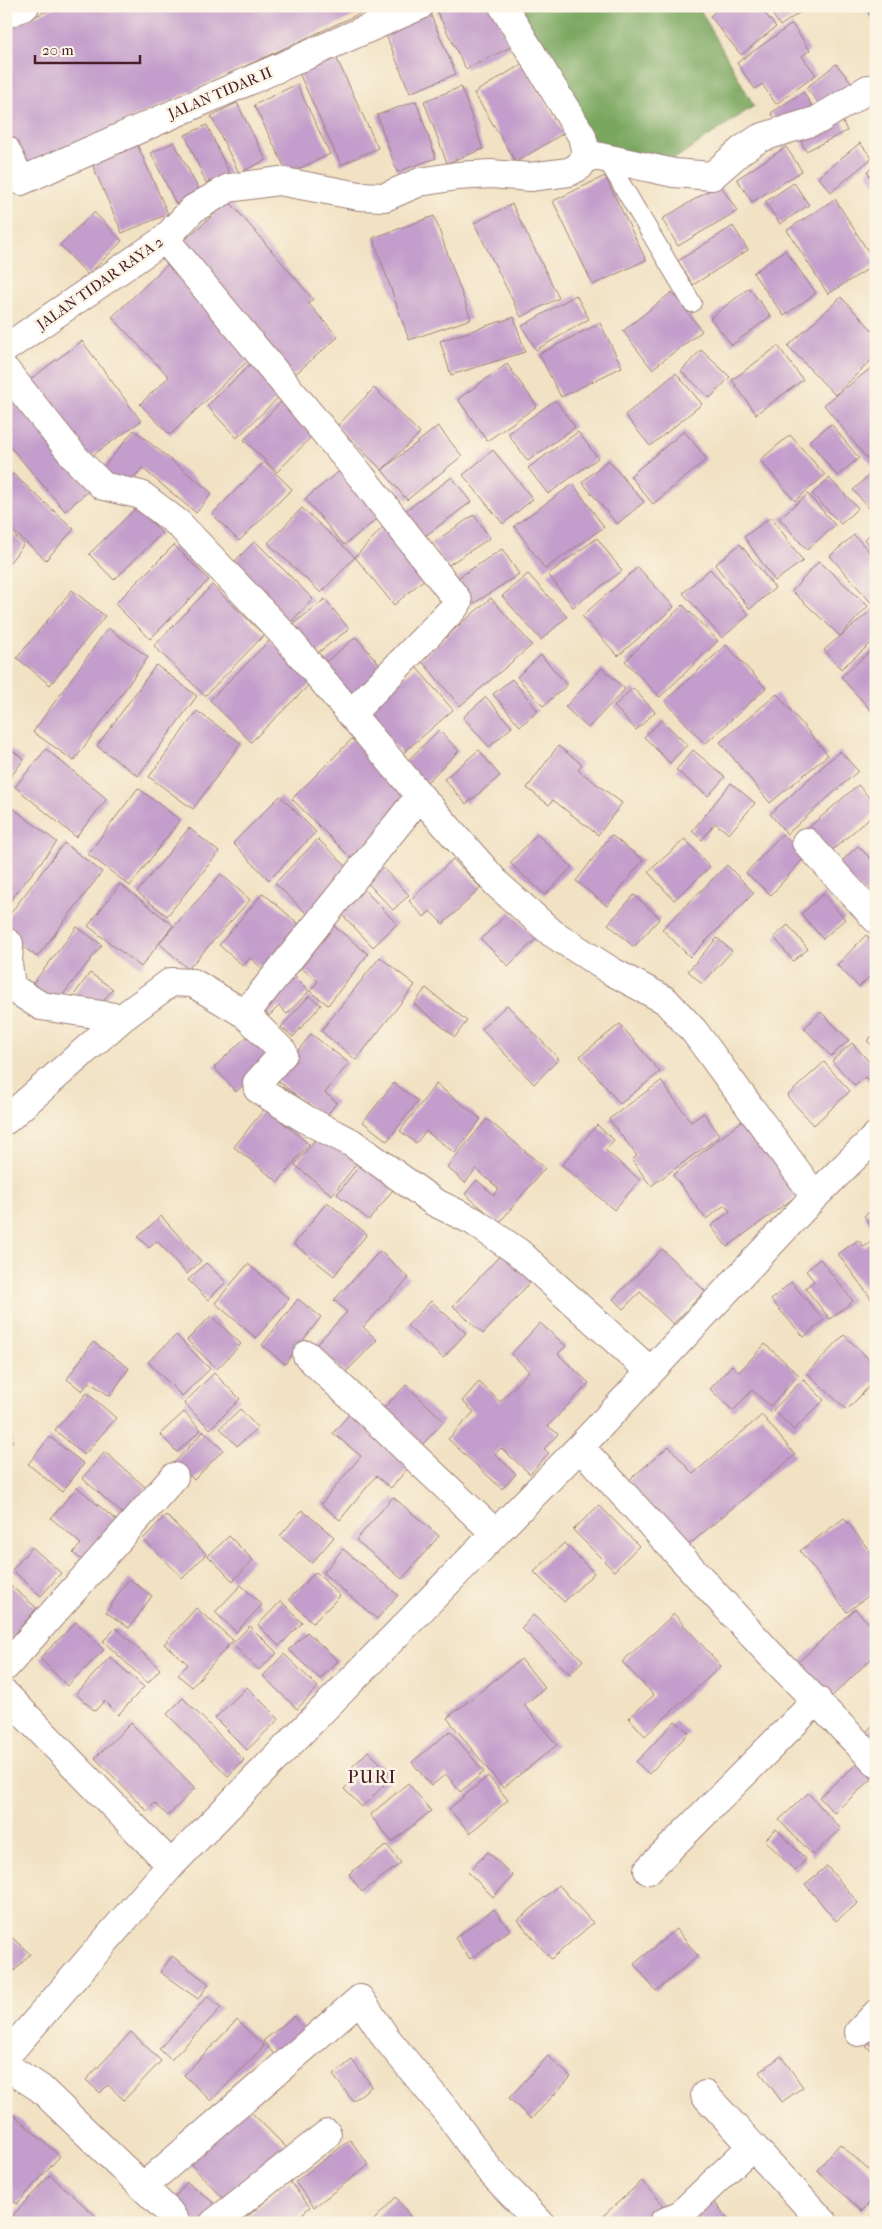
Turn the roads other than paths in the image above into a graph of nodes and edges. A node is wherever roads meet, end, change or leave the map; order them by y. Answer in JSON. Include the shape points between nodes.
{"nodes":[{"id":1,"x":24,"y":6,"type":"edge"},
{"id":2,"x":419,"y":6,"type":"edge"},
{"id":3,"x":503,"y":6,"type":"edge"},
{"id":4,"x":6,"y":14,"type":"edge"},
{"id":5,"x":868,"y":89,"type":"dead end"},
{"id":6,"x":6,"y":150,"type":"edge"},
{"id":7,"x":596,"y":157,"type":"junction"},
{"id":8,"x":165,"y":239,"type":"junction"},
{"id":9,"x":692,"y":303,"type":"dead end"},
{"id":10,"x":6,"y":348,"type":"edge"},
{"id":11,"x":6,"y":371,"type":"edge"},
{"id":12,"x":351,"y":714,"type":"junction"},
{"id":13,"x":420,"y":796,"type":"junction"},
{"id":14,"x":806,"y":842,"type":"dead end"},
{"id":15,"x":876,"y":919,"type":"edge"},
{"id":16,"x":6,"y":942,"type":"edge"},
{"id":17,"x":246,"y":1014,"type":"junction"},
{"id":18,"x":122,"y":1018,"type":"junction"},
{"id":19,"x":6,"y":1120,"type":"edge"},
{"id":20,"x":876,"y":1136,"type":"edge"},
{"id":21,"x":815,"y":1196,"type":"junction"},
{"id":22,"x":306,"y":1355,"type":"dead end"},
{"id":23,"x":650,"y":1371,"type":"junction"},
{"id":24,"x":580,"y":1447,"type":"junction"},
{"id":25,"x":174,"y":1477,"type":"dead end"},
{"id":26,"x":495,"y":1533,"type":"junction"},
{"id":27,"x":6,"y":1666,"type":"edge"},
{"id":28,"x":6,"y":1695,"type":"edge"},
{"id":29,"x":817,"y":1700,"type":"junction"},
{"id":30,"x":876,"y":1762,"type":"edge"},
{"id":31,"x":171,"y":1865,"type":"junction"},
{"id":32,"x":648,"y":1870,"type":"dead end"},
{"id":33,"x":6,"y":2056,"type":"edge"},
{"id":34,"x":6,"y":2066,"type":"edge"},
{"id":35,"x":705,"y":2095,"type":"dead end"},
{"id":36,"x":327,"y":2134,"type":"dead end"},
{"id":37,"x":752,"y":2146,"type":"junction"},
{"id":38,"x":143,"y":2187,"type":"junction"},
{"id":39,"x":176,"y":2223,"type":"edge"},
{"id":40,"x":214,"y":2223,"type":"edge"},
{"id":41,"x":540,"y":2223,"type":"edge"},
{"id":42,"x":663,"y":2223,"type":"edge"},
{"id":43,"x":824,"y":2223,"type":"edge"}],
"edges":[{"from":1,"to":4,"type":"street"},
{"from":2,"to":6,"type":"street","name":"JALAN TIDAR II","via":[[22,181]]},
{"from":3,"to":7,"type":"street"},
{"from":5,"to":7,"type":"street","via":[[818,120],[760,138],[743,148],[712,176],[693,176]]},
{"from":7,"to":8,"type":"street","name":"JALAN TIDAR RAYA 2","via":[[569,172],[530,177],[457,176],[420,182],[385,197],[359,196],[279,181],[229,188],[193,209]]},
{"from":7,"to":9,"type":"lane"},
{"from":8,"to":10,"type":"street","name":"JALAN TIDAR RAYA 2"},
{"from":8,"to":12,"type":"street","via":[[361,476],[458,602]]},
{"from":11,"to":12,"type":"street","via":[[89,474],[103,486],[141,495],[180,524],[286,637]]},
{"from":12,"to":13,"type":"street"},
{"from":13,"to":17,"type":"street"},
{"from":13,"to":21,"type":"street","via":[[498,885],[552,933],[611,971],[665,1000],[694,1030]]},
{"from":14,"to":15,"type":"street"},
{"from":16,"to":18,"type":"street","via":[[10,944],[11,987],[41,1006]]},
{"from":17,"to":18,"type":"street","via":[[193,983],[170,982]]},
{"from":17,"to":23,"type":"street","via":[[283,1052],[257,1083],[258,1088],[306,1120],[352,1144],[434,1202],[473,1221],[518,1252]]},
{"from":18,"to":19,"type":"street"},
{"from":20,"to":21,"type":"street"},
{"from":21,"to":23,"type":"street"},
{"from":22,"to":26,"type":"street"},
{"from":23,"to":24,"type":"street"},
{"from":24,"to":26,"type":"street"},
{"from":24,"to":29,"type":"street","via":[[768,1652]]},
{"from":25,"to":27,"type":"street"},
{"from":26,"to":31,"type":"street"},
{"from":28,"to":31,"type":"street"},
{"from":29,"to":30,"type":"street"},
{"from":29,"to":32,"type":"street"},
{"from":31,"to":33,"type":"street"},
{"from":34,"to":38,"type":"street","via":[[40,2088]]},
{"from":35,"to":37,"type":"street"},
{"from":36,"to":40,"type":"street"},
{"from":37,"to":42,"type":"street","via":[[681,2214]]},
{"from":37,"to":43,"type":"street"},
{"from":38,"to":39,"type":"street"},
{"from":38,"to":41,"type":"street","via":[[360,1999],[386,2038],[490,2171]]}]}
